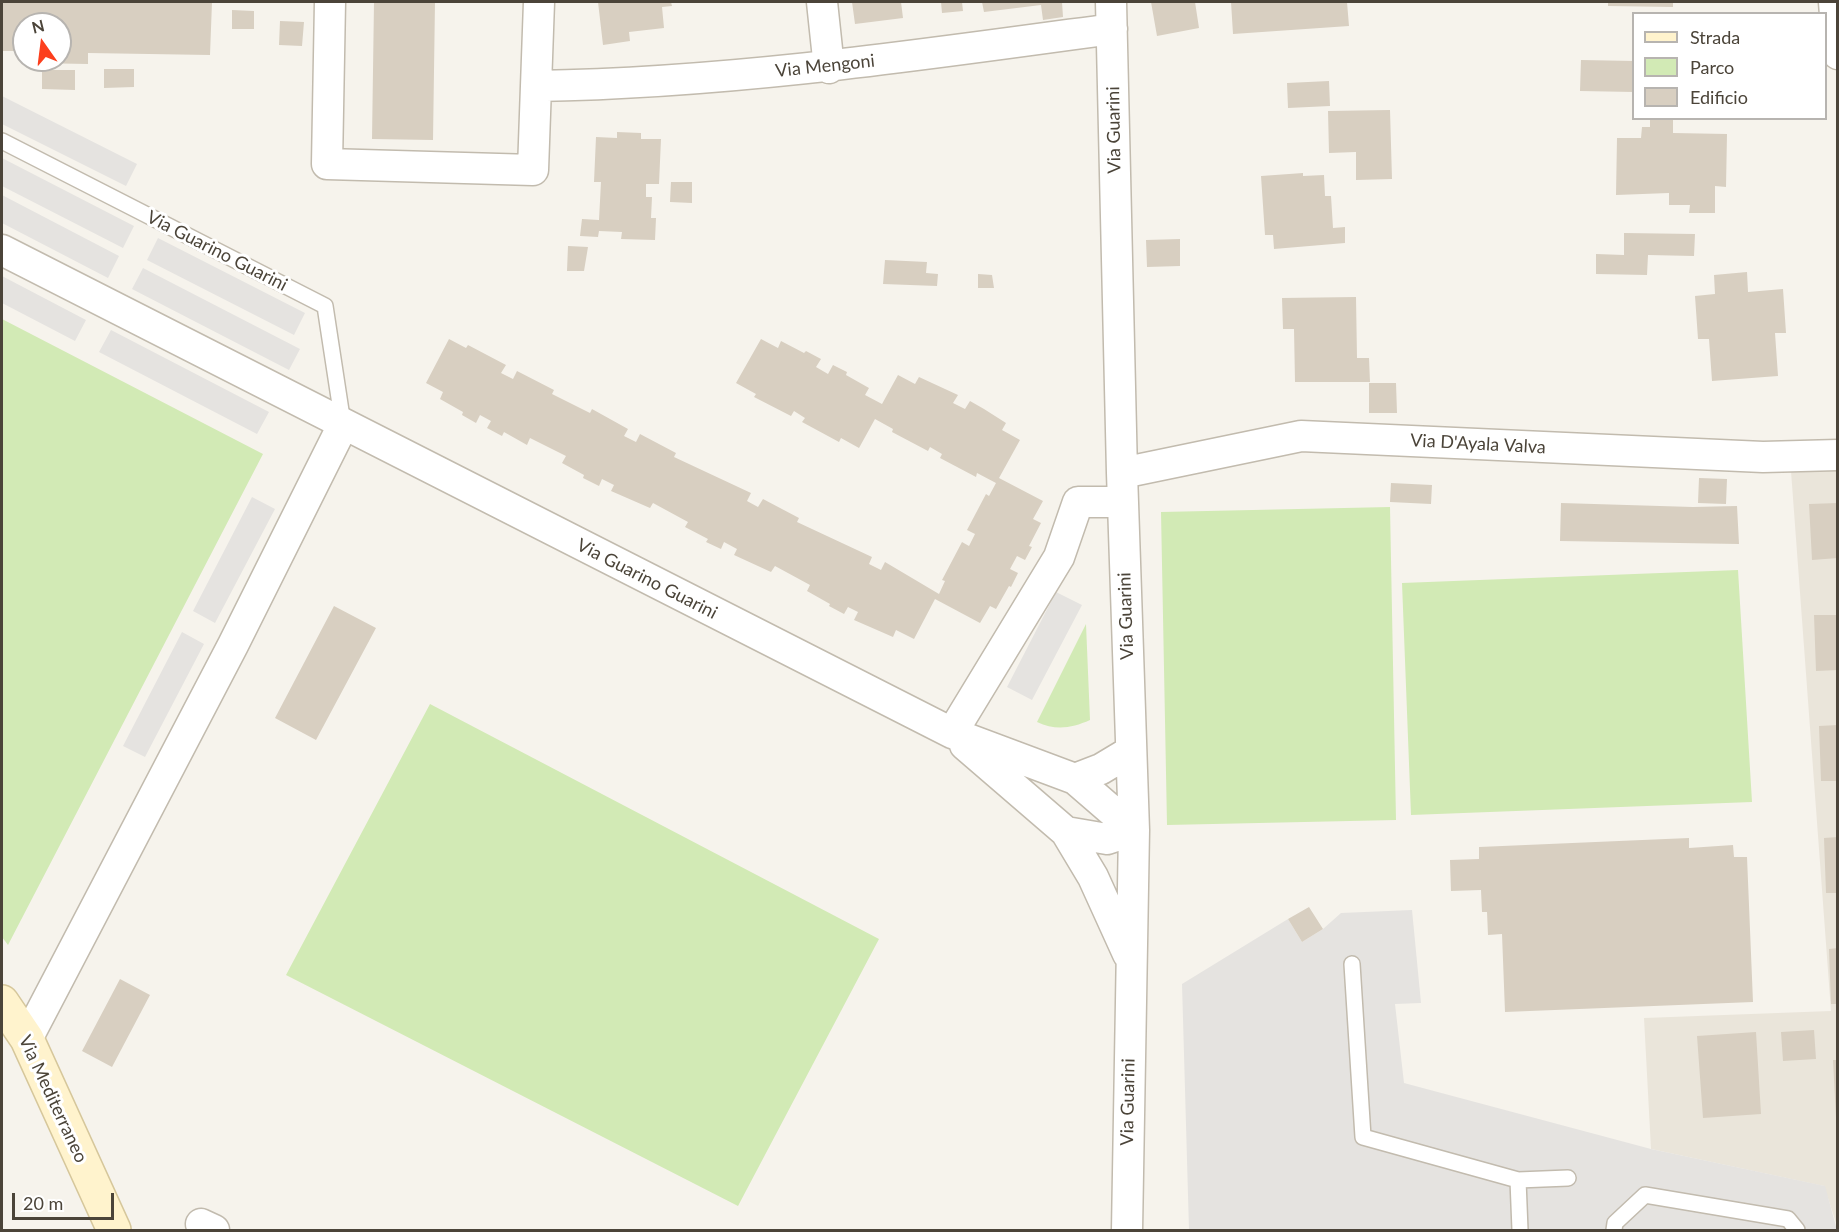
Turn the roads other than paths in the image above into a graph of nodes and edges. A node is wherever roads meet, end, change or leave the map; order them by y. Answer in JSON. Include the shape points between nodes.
{"nodes":[{"id":1,"x":330,"y":2,"type":"edge"},
{"id":2,"x":538,"y":2,"type":"edge"},
{"id":3,"x":822,"y":2,"type":"edge"},
{"id":4,"x":1833,"y":2,"type":"edge"},
{"id":5,"x":1112,"y":15,"type":"edge"},
{"id":6,"x":1838,"y":54,"type":"edge"},
{"id":7,"x":829,"y":68,"type":"junction"},
{"id":8,"x":536,"y":86,"type":"junction"},
{"id":9,"x":2,"y":141,"type":"edge"},
{"id":10,"x":2,"y":250,"type":"edge"},
{"id":11,"x":343,"y":425,"type":"junction"},
{"id":12,"x":1838,"y":455,"type":"edge"},
{"id":13,"x":1122,"y":488,"type":"junction"},
{"id":14,"x":952,"y":733,"type":"junction"},
{"id":15,"x":1131,"y":751,"type":"junction"},
{"id":16,"x":1075,"y":779,"type":"junction"},
{"id":17,"x":1134,"y":830,"type":"junction"},
{"id":18,"x":1066,"y":832,"type":"junction"},
{"id":19,"x":1130,"y":959,"type":"junction"},
{"id":20,"x":1352,"y":964,"type":"dead end"},
{"id":21,"x":2,"y":1002,"type":"edge"},
{"id":22,"x":27,"y":1039,"type":"junction"},
{"id":23,"x":1568,"y":1178,"type":"dead end"},
{"id":24,"x":1518,"y":1180,"type":"junction"},
{"id":25,"x":114,"y":1230,"type":"edge"},
{"id":26,"x":1127,"y":1230,"type":"edge"},
{"id":27,"x":1520,"y":1230,"type":"edge"},
{"id":28,"x":1614,"y":1230,"type":"edge"},
{"id":29,"x":1797,"y":1230,"type":"edge"}],
"edges":[{"from":1,"to":8,"type":"street","via":[[327,164],[533,170]]},
{"from":2,"to":8,"type":"street"},
{"from":3,"to":7,"type":"street"},
{"from":4,"to":6,"type":"street"},
{"from":5,"to":7,"type":"street","name":"Via Mengoni"},
{"from":5,"to":13,"type":"street","name":"Via Guarini"},
{"from":7,"to":8,"type":"street","name":"Via Mengoni","via":[[620,85]]},
{"from":9,"to":11,"type":"lane","name":"Via Guarino Guarini","via":[[325,306]]},
{"from":10,"to":11,"type":"street","name":"Via Guarino Guarini"},
{"from":11,"to":14,"type":"street","name":"Via Guarino Guarini"},
{"from":11,"to":22,"type":"street"},
{"from":12,"to":13,"type":"street","name":"Via D'Ayala Valva","via":[[1763,457],[1301,436]]},
{"from":13,"to":14,"type":"street","name":"Via D'Ayala Valva","via":[[1078,502],[1059,557]]},
{"from":13,"to":15,"type":"street","name":"Via Guarini"},
{"from":14,"to":16,"type":"street","name":"Via Guarino Guarini"},
{"from":14,"to":18,"type":"street","name":"Via Guarino Guarini"},
{"from":15,"to":16,"type":"street"},
{"from":15,"to":17,"type":"street","name":"Via Guarini"},
{"from":16,"to":17,"type":"street","name":"Via Guarino Guarini"},
{"from":17,"to":18,"type":"street","via":[[1107,839]]},
{"from":17,"to":19,"type":"street","name":"Via Guarini"},
{"from":18,"to":19,"type":"street","name":"Via Guarino Guarini","via":[[1093,878]]},
{"from":19,"to":26,"type":"street","name":"Via Guarini"},
{"from":20,"to":24,"type":"lane","via":[[1363,1137]]},
{"from":21,"to":22,"type":"main road","name":"Via Mediterraneo"},
{"from":22,"to":25,"type":"main road","name":"Via Mediterraneo"},
{"from":23,"to":24,"type":"lane"},
{"from":24,"to":27,"type":"lane"},
{"from":28,"to":29,"type":"lane","via":[[1615,1223],[1645,1195],[1788,1219]]}]}
